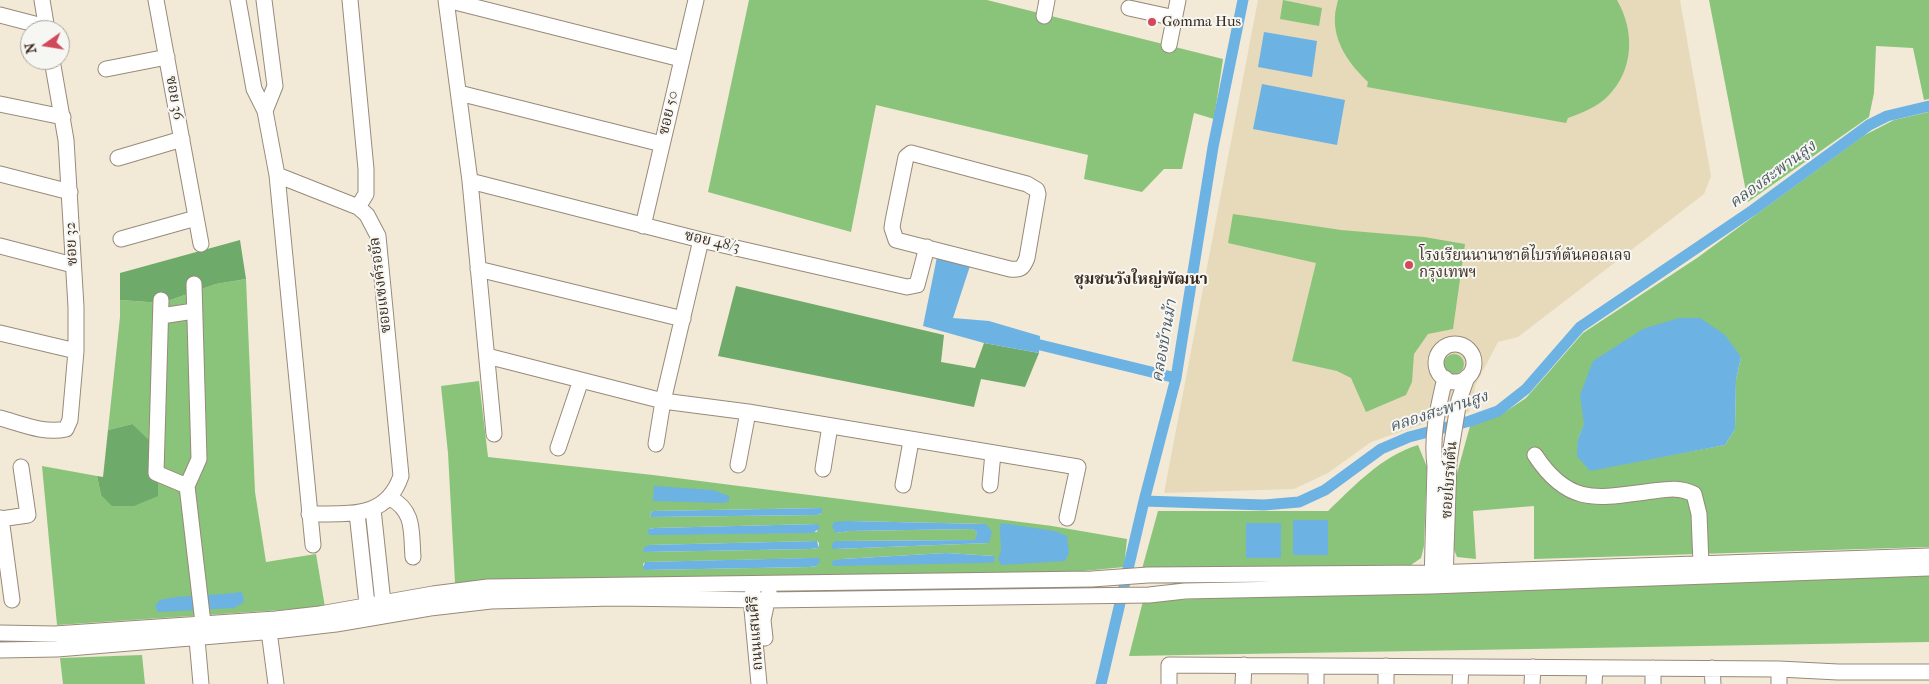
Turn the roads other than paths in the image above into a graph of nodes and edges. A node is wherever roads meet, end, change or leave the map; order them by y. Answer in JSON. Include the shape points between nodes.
{"nodes":[{"id":1,"x":42,"y":0,"type":"edge"},
{"id":2,"x":156,"y":0,"type":"edge"},
{"id":3,"x":238,"y":0,"type":"edge"},
{"id":4,"x":264,"y":0,"type":"edge"},
{"id":5,"x":350,"y":0,"type":"edge"},
{"id":6,"x":446,"y":0,"type":"edge"},
{"id":7,"x":696,"y":0,"type":"edge"},
{"id":8,"x":1047,"y":0,"type":"edge"},
{"id":9,"x":1178,"y":0,"type":"edge"},
{"id":10,"x":1128,"y":8,"type":"dead end"},
{"id":11,"x":0,"y":15,"type":"edge"},
{"id":12,"x":1044,"y":16,"type":"dead end"},
{"id":13,"x":1175,"y":18,"type":"junction"},
{"id":14,"x":46,"y":20,"type":"edge"},
{"id":15,"x":20,"y":21,"type":"edge"},
{"id":16,"x":1169,"y":45,"type":"dead end"},
{"id":17,"x":167,"y":57,"type":"junction"},
{"id":18,"x":681,"y":59,"type":"junction"},
{"id":19,"x":106,"y":69,"type":"dead end"},
{"id":20,"x":54,"y":70,"type":"edge"},
{"id":21,"x":459,"y":93,"type":"junction"},
{"id":22,"x":0,"y":104,"type":"edge"},
{"id":23,"x":266,"y":111,"type":"junction"},
{"id":24,"x":63,"y":118,"type":"junction"},
{"id":25,"x":182,"y":139,"type":"junction"},
{"id":26,"x":662,"y":144,"type":"junction"},
{"id":27,"x":118,"y":158,"type":"dead end"},
{"id":28,"x":0,"y":174,"type":"edge"},
{"id":29,"x":278,"y":175,"type":"junction"},
{"id":30,"x":470,"y":181,"type":"junction"},
{"id":31,"x":70,"y":192,"type":"junction"},
{"id":32,"x":358,"y":206,"type":"junction"},
{"id":33,"x":196,"y":218,"type":"junction"},
{"id":34,"x":643,"y":226,"type":"junction"},
{"id":35,"x":121,"y":239,"type":"dead end"},
{"id":36,"x":701,"y":240,"type":"junction"},
{"id":37,"x":201,"y":244,"type":"dead end"},
{"id":38,"x":0,"y":246,"type":"edge"},
{"id":39,"x":927,"y":248,"type":"junction"},
{"id":40,"x":74,"y":265,"type":"junction"},
{"id":41,"x":478,"y":269,"type":"junction"},
{"id":42,"x":194,"y":284,"type":"dead end"},
{"id":43,"x":161,"y":300,"type":"dead end"},
{"id":44,"x":194,"y":311,"type":"junction"},
{"id":45,"x":161,"y":316,"type":"junction"},
{"id":46,"x":683,"y":319,"type":"junction"},
{"id":47,"x":0,"y":333,"type":"edge"},
{"id":48,"x":76,"y":351,"type":"junction"},
{"id":49,"x":487,"y":356,"type":"junction"},
{"id":50,"x":1467,"y":377,"type":"junction"},
{"id":51,"x":1445,"y":378,"type":"junction"},
{"id":52,"x":581,"y":380,"type":"junction"},
{"id":53,"x":664,"y":401,"type":"junction"},
{"id":54,"x":748,"y":412,"type":"junction"},
{"id":55,"x":0,"y":418,"type":"edge"},
{"id":56,"x":830,"y":426,"type":"junction"},
{"id":57,"x":494,"y":434,"type":"dead end"},
{"id":58,"x":911,"y":440,"type":"junction"},
{"id":59,"x":656,"y":444,"type":"dead end"},
{"id":60,"x":558,"y":448,"type":"dead end"},
{"id":61,"x":994,"y":453,"type":"junction"},
{"id":62,"x":1535,"y":455,"type":"dead end"},
{"id":63,"x":738,"y":464,"type":"dead end"},
{"id":64,"x":1442,"y":464,"type":"junction"},
{"id":65,"x":21,"y":467,"type":"dead end"},
{"id":66,"x":823,"y":469,"type":"dead end"},
{"id":67,"x":903,"y":485,"type":"dead end"},
{"id":68,"x":990,"y":485,"type":"dead end"},
{"id":69,"x":187,"y":486,"type":"junction"},
{"id":70,"x":390,"y":498,"type":"junction"},
{"id":71,"x":374,"y":509,"type":"junction"},
{"id":72,"x":357,"y":513,"type":"junction"},
{"id":73,"x":309,"y":514,"type":"junction"},
{"id":74,"x":0,"y":518,"type":"edge"},
{"id":75,"x":1067,"y":518,"type":"dead end"},
{"id":76,"x":312,"y":545,"type":"dead end"},
{"id":77,"x":1929,"y":556,"type":"edge"},
{"id":78,"x":413,"y":557,"type":"dead end"},
{"id":79,"x":1701,"y":564,"type":"junction"},
{"id":80,"x":1929,"y":568,"type":"edge"},
{"id":81,"x":1439,"y":579,"type":"junction"},
{"id":82,"x":754,"y":582,"type":"junction"},
{"id":83,"x":773,"y":584,"type":"junction"},
{"id":84,"x":632,"y":591,"type":"junction"},
{"id":85,"x":759,"y":599,"type":"junction"},
{"id":86,"x":12,"y":600,"type":"dead end"},
{"id":87,"x":384,"y":609,"type":"junction"},
{"id":88,"x":368,"y":612,"type":"junction"},
{"id":89,"x":198,"y":628,"type":"junction"},
{"id":90,"x":269,"y":631,"type":"junction"},
{"id":91,"x":0,"y":633,"type":"edge"},
{"id":92,"x":0,"y":650,"type":"edge"},
{"id":93,"x":1244,"y":665,"type":"junction"},
{"id":94,"x":1316,"y":666,"type":"junction"},
{"id":95,"x":1386,"y":666,"type":"junction"},
{"id":96,"x":1461,"y":667,"type":"junction"},
{"id":97,"x":1533,"y":667,"type":"junction"},
{"id":98,"x":1595,"y":668,"type":"junction"},
{"id":99,"x":1653,"y":668,"type":"junction"},
{"id":100,"x":1712,"y":668,"type":"junction"},
{"id":101,"x":1929,"y":672,"type":"edge"},
{"id":102,"x":1779,"y":676,"type":"edge"},
{"id":103,"x":1838,"y":678,"type":"edge"},
{"id":104,"x":1899,"y":678,"type":"edge"},
{"id":105,"x":201,"y":684,"type":"edge"},
{"id":106,"x":276,"y":684,"type":"edge"},
{"id":107,"x":759,"y":684,"type":"edge"},
{"id":108,"x":770,"y":684,"type":"edge"},
{"id":109,"x":1169,"y":684,"type":"edge"},
{"id":110,"x":1243,"y":684,"type":"edge"},
{"id":111,"x":1316,"y":684,"type":"edge"},
{"id":112,"x":1386,"y":684,"type":"edge"},
{"id":113,"x":1460,"y":684,"type":"edge"},
{"id":114,"x":1532,"y":684,"type":"edge"},
{"id":115,"x":1594,"y":684,"type":"edge"},
{"id":116,"x":1653,"y":684,"type":"edge"},
{"id":117,"x":1712,"y":684,"type":"edge"}],
"edges":[{"from":1,"to":14,"type":"street"},
{"from":2,"to":17,"type":"street","name":"ซอย 36"},
{"from":3,"to":23,"type":"street","via":[[254,89]]},
{"from":4,"to":23,"type":"street","via":[[276,86]]},
{"from":5,"to":32,"type":"street","via":[[366,168],[366,194]]},
{"from":6,"to":18,"type":"street"},
{"from":6,"to":21,"type":"street"},
{"from":7,"to":18,"type":"street","name":"ซอย 50"},
{"from":8,"to":12,"type":"street"},
{"from":9,"to":13,"type":"street"},
{"from":10,"to":13,"type":"street"},
{"from":11,"to":15,"type":"street"},
{"from":13,"to":16,"type":"street"},
{"from":17,"to":19,"type":"street","name":"ซอย 36"},
{"from":17,"to":25,"type":"street","name":"ซอย 36"},
{"from":18,"to":26,"type":"street","name":"ซอย 50"},
{"from":20,"to":24,"type":"street","name":"ซอย 32"},
{"from":21,"to":26,"type":"street"},
{"from":21,"to":30,"type":"street"},
{"from":22,"to":24,"type":"street"},
{"from":23,"to":29,"type":"street"},
{"from":24,"to":31,"type":"street","name":"ซอย 32"},
{"from":25,"to":27,"type":"street","name":"ซอย 36"},
{"from":25,"to":33,"type":"street","name":"ซอย 36"},
{"from":26,"to":34,"type":"street","name":"ซอย 50"},
{"from":28,"to":31,"type":"street"},
{"from":29,"to":32,"type":"street"},
{"from":29,"to":73,"type":"street"},
{"from":30,"to":34,"type":"street","name":"ซอย 48/3"},
{"from":30,"to":41,"type":"street"},
{"from":31,"to":40,"type":"street","name":"ซอย 32"},
{"from":32,"to":70,"type":"street","name":"ซอยแซงค์รอยัล","via":[[378,236],[401,476]]},
{"from":33,"to":35,"type":"street"},
{"from":33,"to":37,"type":"street","name":"ซอย 36"},
{"from":34,"to":36,"type":"street","name":"ซอย 48/3"},
{"from":36,"to":39,"type":"street","name":"ซอย 48/3","via":[[907,288],[917,285]]},
{"from":36,"to":46,"type":"street"},
{"from":38,"to":40,"type":"street"},
{"from":39,"to":39,"type":"street","via":[[896,240],[892,228],[908,154],[916,153],[1027,184],[1037,190],[1027,258],[1020,269]]},
{"from":40,"to":48,"type":"street","name":"ซอย 32"},
{"from":41,"to":46,"type":"street"},
{"from":41,"to":49,"type":"street"},
{"from":42,"to":44,"type":"street"},
{"from":43,"to":45,"type":"street"},
{"from":44,"to":45,"type":"street"},
{"from":44,"to":69,"type":"street","via":[[199,459]]},
{"from":45,"to":69,"type":"street","via":[[156,473]]},
{"from":46,"to":53,"type":"street"},
{"from":47,"to":48,"type":"street"},
{"from":48,"to":55,"type":"street","name":"ซอย 32","via":[[70,420],[66,429],[45,431]]},
{"from":49,"to":52,"type":"street"},
{"from":49,"to":57,"type":"street"},
{"from":50,"to":51,"type":"street","via":[[1455,382]]},
{"from":50,"to":51,"type":"street","name":"ซอยไบรท์ตัน","via":[[1473,366],[1473,357],[1467,348],[1456,344],[1445,347],[1437,356],[1436,368]]},
{"from":50,"to":64,"type":"street","name":"ซอยไบรท์ตัน"},
{"from":51,"to":64,"type":"street","name":"ซอยไบรท์ตัน","via":[[1433,448]]},
{"from":52,"to":53,"type":"street"},
{"from":52,"to":60,"type":"street"},
{"from":53,"to":54,"type":"street"},
{"from":53,"to":59,"type":"street"},
{"from":54,"to":56,"type":"street"},
{"from":54,"to":63,"type":"street"},
{"from":56,"to":58,"type":"street"},
{"from":56,"to":66,"type":"street"},
{"from":58,"to":61,"type":"street"},
{"from":58,"to":67,"type":"street"},
{"from":61,"to":68,"type":"street"},
{"from":61,"to":75,"type":"street","via":[[1078,467]]},
{"from":62,"to":79,"type":"street","via":[[1560,485],[1584,495],[1607,497],[1673,488],[1694,494]]},
{"from":64,"to":81,"type":"street","name":"ซอยไบรท์ตัน"},
{"from":65,"to":74,"type":"street","via":[[28,515]]},
{"from":69,"to":89,"type":"street"},
{"from":70,"to":71,"type":"street","name":"ซอยแซงค์รอยัล"},
{"from":70,"to":78,"type":"street","via":[[397,501],[410,517]]},
{"from":71,"to":72,"type":"street","name":"ซอยแซงค์รอยัล"},
{"from":71,"to":87,"type":"street"},
{"from":72,"to":73,"type":"street","name":"ซอยแซงค์รอยัล"},
{"from":72,"to":88,"type":"street"},
{"from":73,"to":76,"type":"street"},
{"from":74,"to":86,"type":"street"},
{"from":77,"to":79,"type":"street"},
{"from":79,"to":81,"type":"street"},
{"from":80,"to":81,"type":"street"},
{"from":81,"to":83,"type":"street","via":[[1148,575]]},
{"from":81,"to":85,"type":"street","via":[[1149,595]]},
{"from":82,"to":83,"type":"street"},
{"from":82,"to":84,"type":"street"},
{"from":82,"to":85,"type":"street","name":"ถนนแสนศิริ"},
{"from":83,"to":85,"type":"street","name":"ถนนแสนศิริ"},
{"from":84,"to":85,"type":"street"},
{"from":84,"to":87,"type":"street"},
{"from":85,"to":107,"type":"street","name":"ถนนแสนศิริ"},
{"from":85,"to":108,"type":"street","name":"ถนนแสนศิริ"},
{"from":87,"to":88,"type":"street"},
{"from":88,"to":89,"type":"street","via":[[320,614]]},
{"from":88,"to":90,"type":"street"},
{"from":89,"to":90,"type":"street"},
{"from":89,"to":91,"type":"street"},
{"from":89,"to":92,"type":"street","via":[[57,649]]},
{"from":89,"to":105,"type":"street"},
{"from":90,"to":106,"type":"street"},
{"from":93,"to":94,"type":"street"},
{"from":93,"to":109,"type":"street","via":[[1169,665]]},
{"from":93,"to":110,"type":"street"},
{"from":94,"to":95,"type":"street"},
{"from":94,"to":111,"type":"street"},
{"from":95,"to":96,"type":"street"},
{"from":95,"to":112,"type":"street"},
{"from":96,"to":97,"type":"street"},
{"from":96,"to":113,"type":"street"},
{"from":97,"to":98,"type":"street"},
{"from":97,"to":114,"type":"street"},
{"from":98,"to":99,"type":"street"},
{"from":98,"to":115,"type":"street"},
{"from":99,"to":100,"type":"street"},
{"from":99,"to":116,"type":"street"},
{"from":100,"to":102,"type":"street"},
{"from":100,"to":117,"type":"street"},
{"from":101,"to":104,"type":"street"},
{"from":102,"to":103,"type":"street"},
{"from":103,"to":104,"type":"street"}]}
